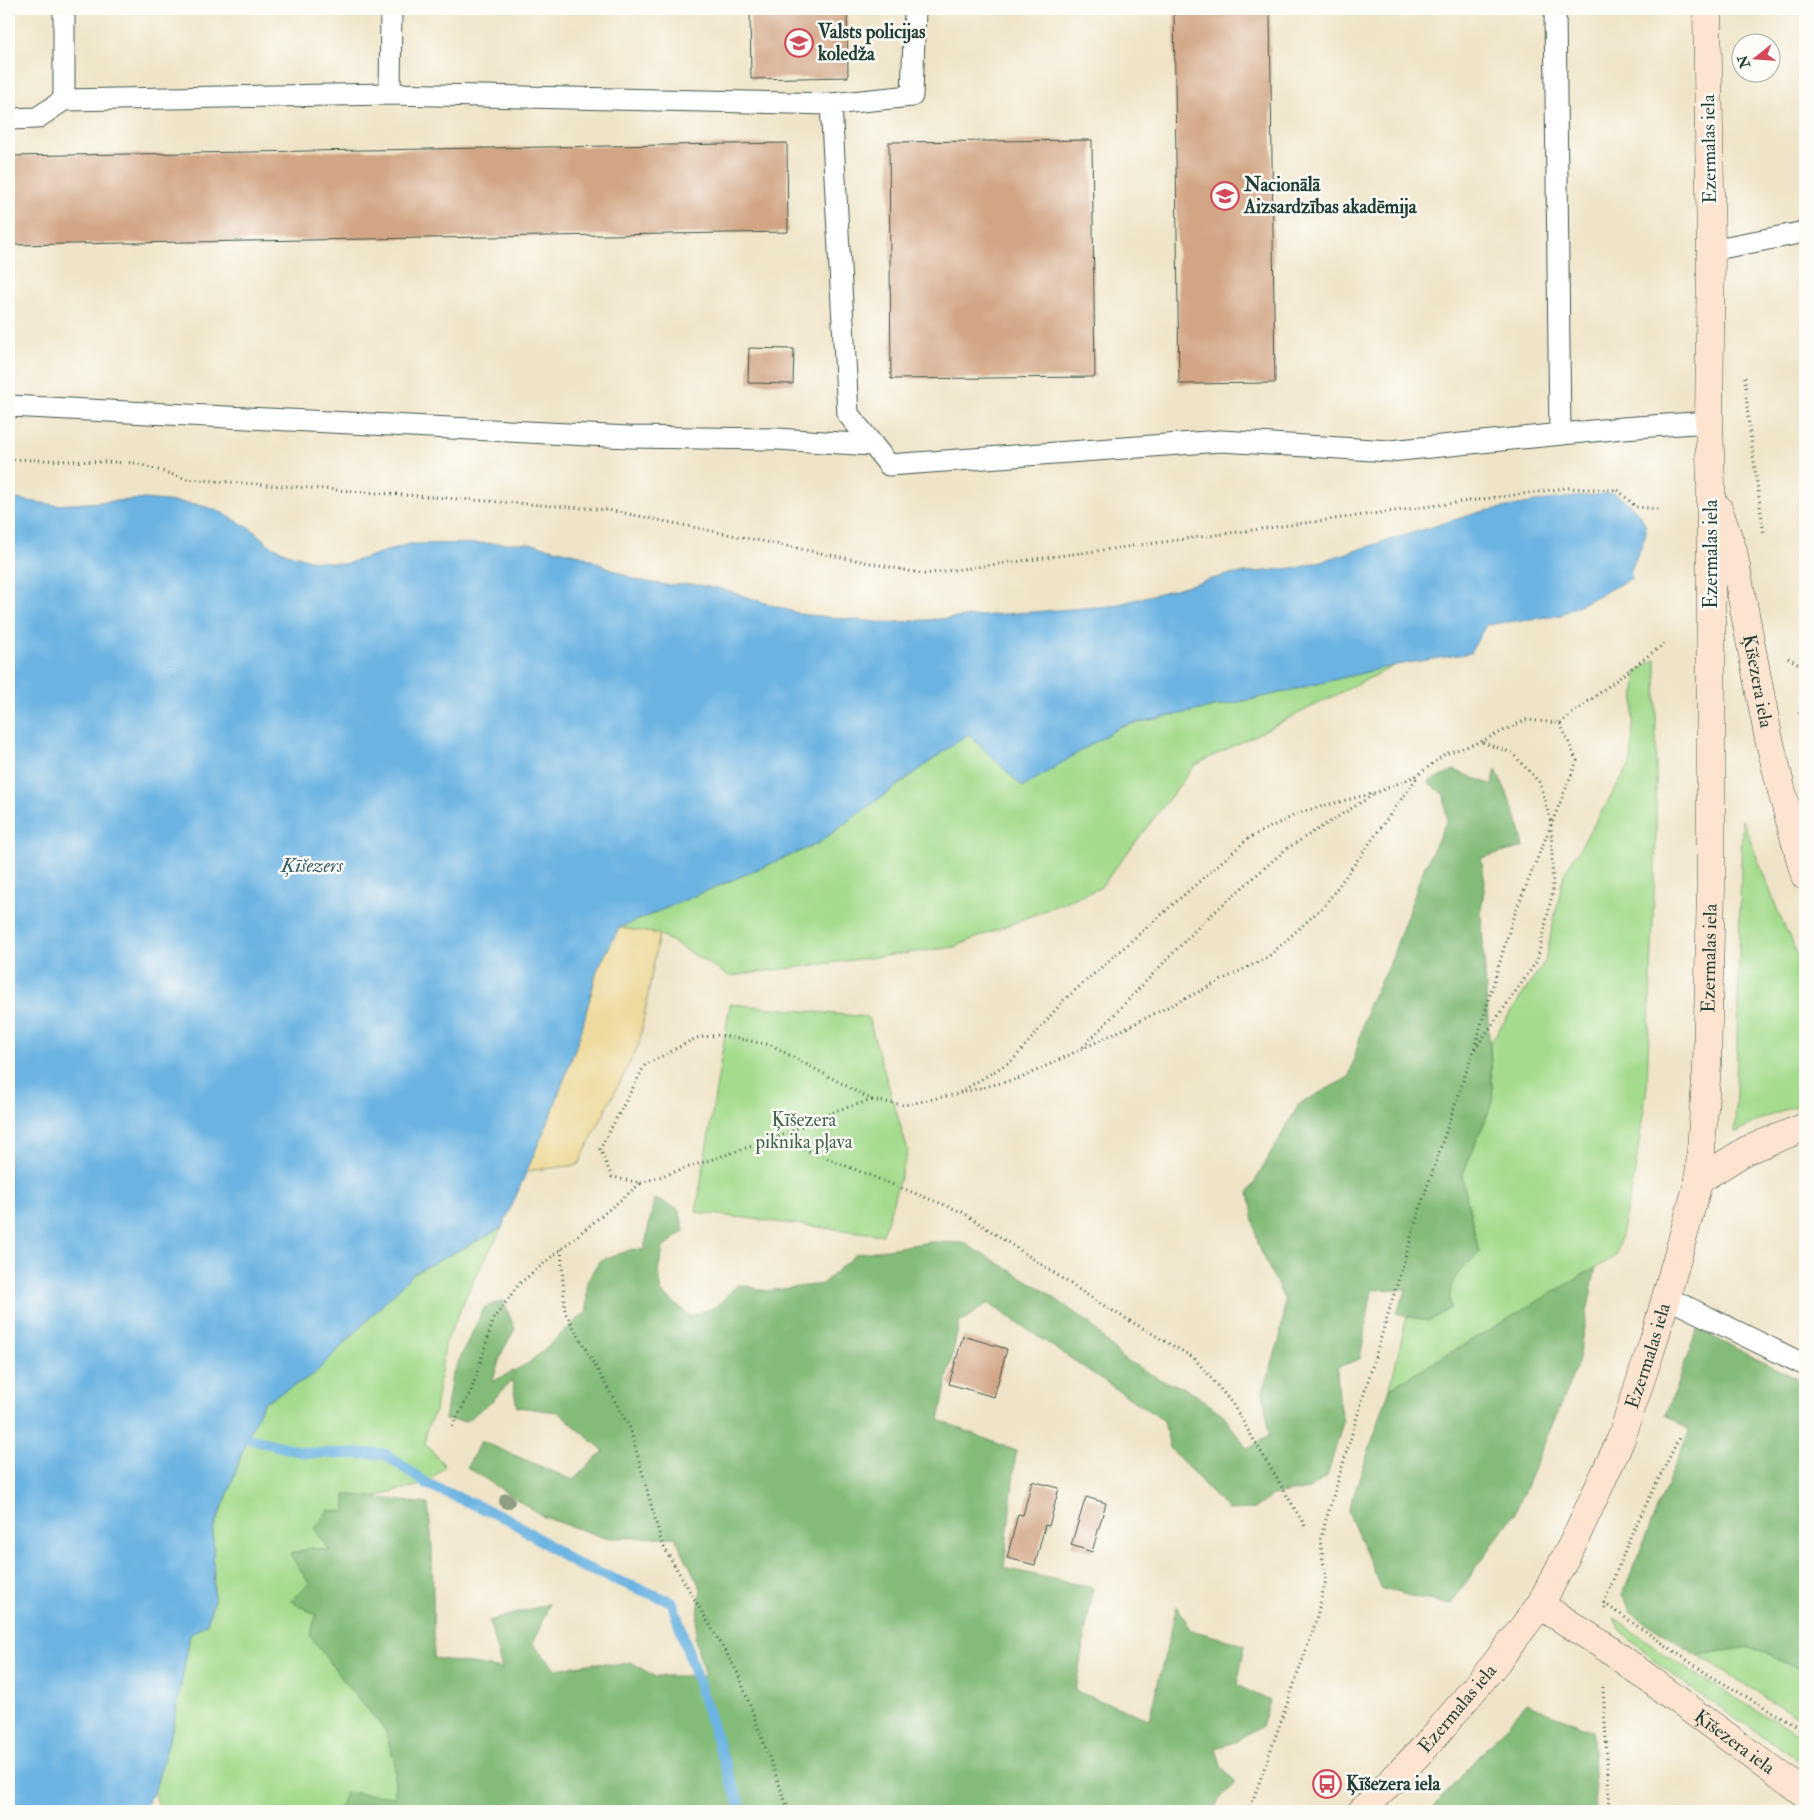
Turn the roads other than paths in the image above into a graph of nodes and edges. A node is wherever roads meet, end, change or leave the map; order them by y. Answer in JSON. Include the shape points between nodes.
{"nodes":[{"id":1,"x":64,"y":9,"type":"edge"},
{"id":2,"x":391,"y":9,"type":"edge"},
{"id":3,"x":915,"y":9,"type":"edge"},
{"id":4,"x":1555,"y":9,"type":"edge"},
{"id":5,"x":1707,"y":9,"type":"edge"},
{"id":6,"x":390,"y":94,"type":"junction"},
{"id":7,"x":64,"y":100,"type":"junction"},
{"id":8,"x":831,"y":104,"type":"junction"},
{"id":9,"x":9,"y":119,"type":"edge"},
{"id":10,"x":1805,"y":232,"type":"edge"},
{"id":11,"x":1712,"y":250,"type":"junction"},
{"id":12,"x":9,"y":406,"type":"edge"},
{"id":13,"x":1709,"y":422,"type":"junction"},
{"id":14,"x":1560,"y":434,"type":"junction"},
{"id":15,"x":872,"y":445,"type":"junction"},
{"id":16,"x":1711,"y":486,"type":"junction"},
{"id":17,"x":1805,"y":876,"type":"edge"},
{"id":18,"x":1805,"y":1127,"type":"edge"},
{"id":19,"x":1699,"y":1180,"type":"junction"},
{"id":20,"x":1666,"y":1298,"type":"junction"},
{"id":21,"x":1805,"y":1364,"type":"edge"},
{"id":22,"x":1540,"y":1605,"type":"junction"},
{"id":23,"x":1805,"y":1794,"type":"edge"},
{"id":24,"x":1362,"y":1811,"type":"edge"}],
"edges":[{"from":1,"to":7,"type":"lane"},
{"from":2,"to":6,"type":"lane"},
{"from":3,"to":8,"type":"lane","via":[[912,96]]},
{"from":4,"to":14,"type":"lane"},
{"from":5,"to":11,"type":"street","name":"Ezermalas iela"},
{"from":6,"to":7,"type":"lane"},
{"from":6,"to":8,"type":"lane"},
{"from":7,"to":9,"type":"lane","via":[[37,118]]},
{"from":8,"to":15,"type":"lane","via":[[848,414]]},
{"from":10,"to":11,"type":"lane"},
{"from":11,"to":13,"type":"street","name":"Ezermalas iela"},
{"from":12,"to":15,"type":"lane","via":[[629,437],[777,439]]},
{"from":13,"to":14,"type":"lane"},
{"from":13,"to":16,"type":"street","name":"Ezermalas iela"},
{"from":14,"to":15,"type":"lane","via":[[1390,451],[1221,441],[888,465]]},
{"from":16,"to":17,"type":"street","name":"Ķīšezera iela","via":[[1732,551],[1768,735]]},
{"from":16,"to":19,"type":"street","name":"Ezermalas iela","via":[[1711,887],[1707,1065]]},
{"from":18,"to":19,"type":"street","via":[[1747,1150]]},
{"from":19,"to":20,"type":"street","name":"Ezermalas iela"},
{"from":20,"to":21,"type":"lane"},
{"from":20,"to":22,"type":"street","name":"Ezermalas iela","via":[[1621,1439]]},
{"from":22,"to":23,"type":"street","name":"Ķīšezera iela","via":[[1608,1648]]},
{"from":22,"to":24,"type":"street","name":"Ezermalas iela","via":[[1426,1746]]}]}
